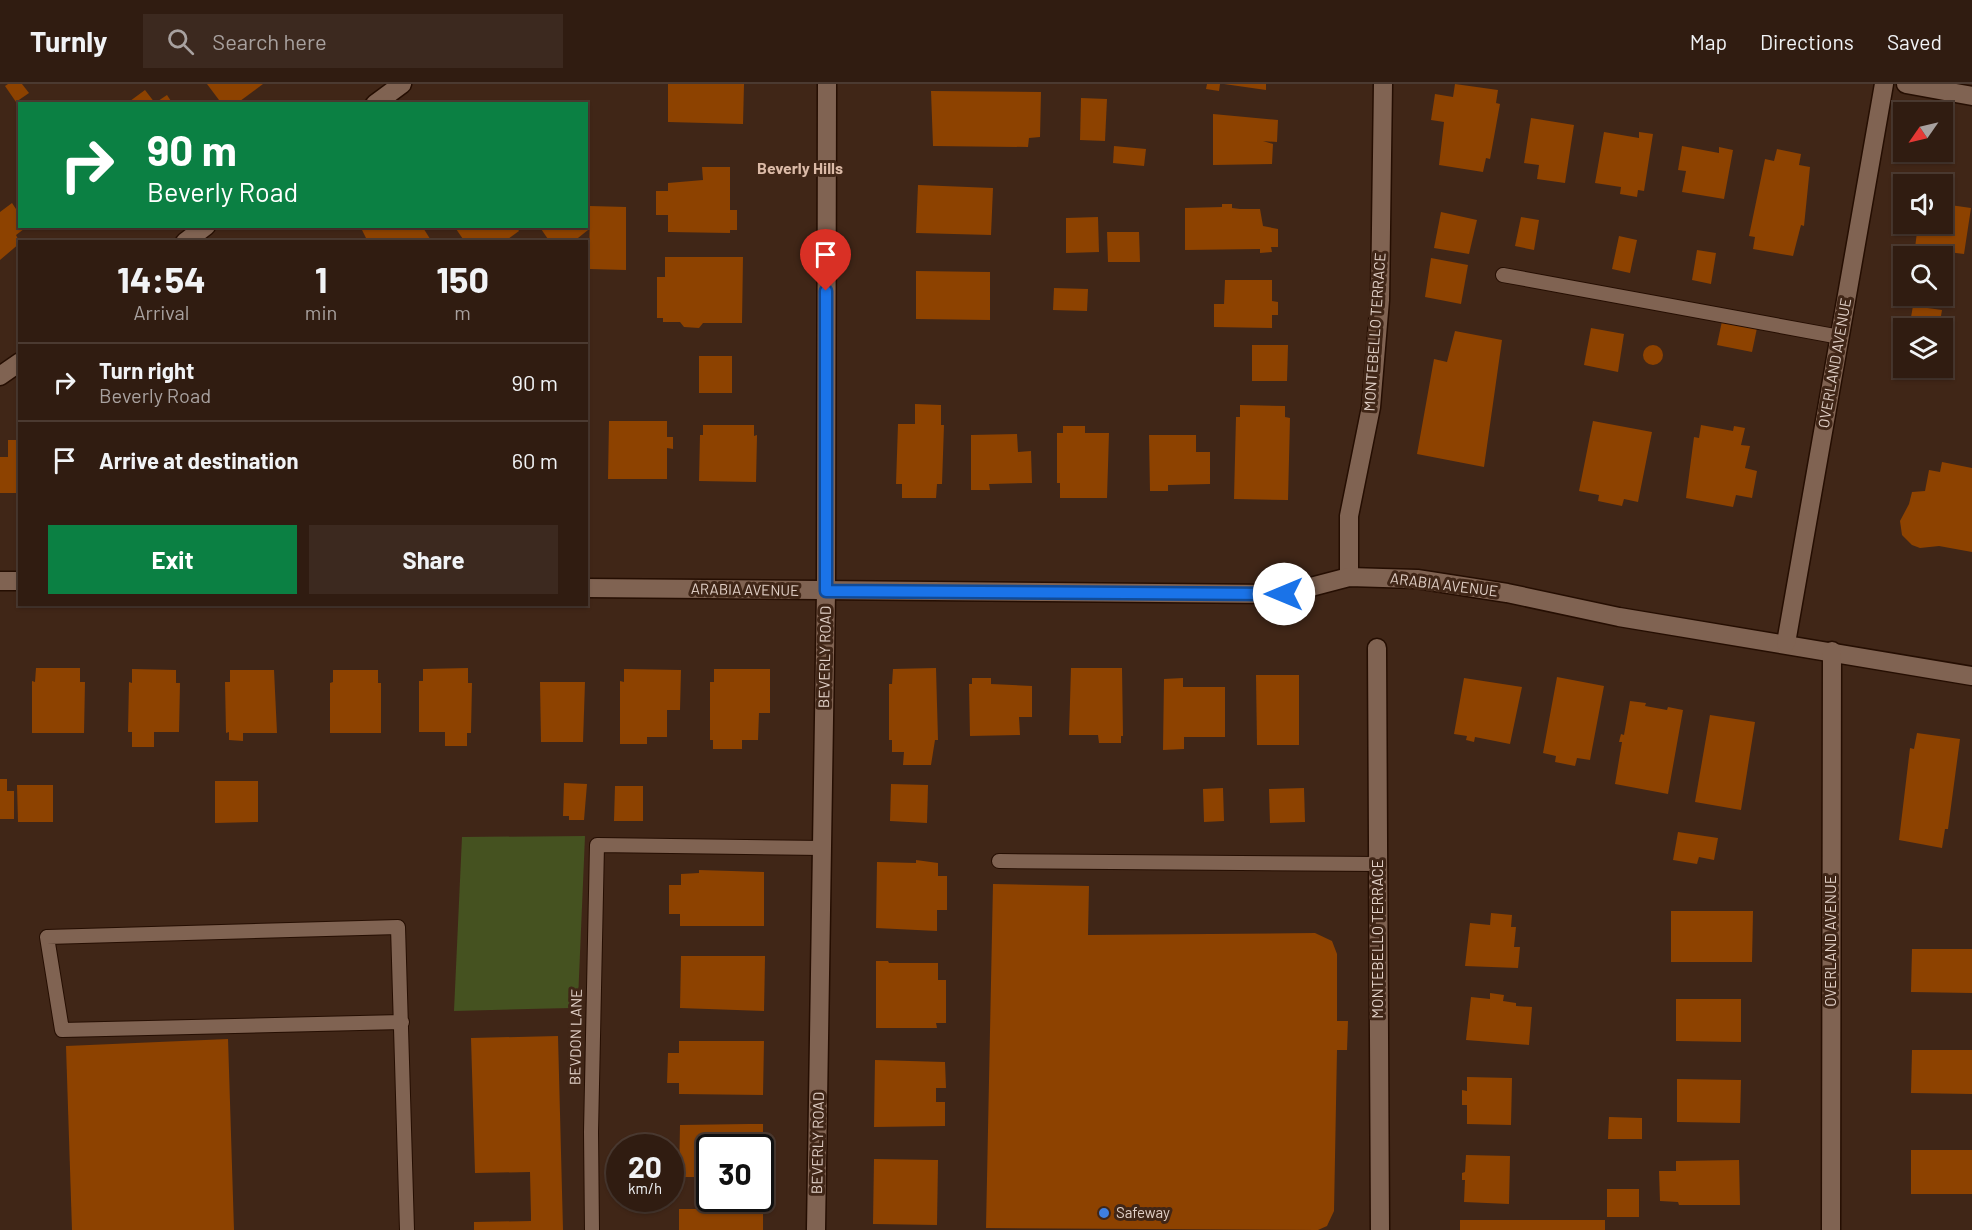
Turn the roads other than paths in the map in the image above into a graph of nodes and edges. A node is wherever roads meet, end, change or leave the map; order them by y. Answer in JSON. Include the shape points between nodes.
{"nodes":[{"id":1,"x":402,"y":84,"type":"edge"},
{"id":2,"x":826,"y":84,"type":"edge"},
{"id":3,"x":1383,"y":84,"type":"edge"},
{"id":4,"x":1884,"y":84,"type":"edge"},
{"id":5,"x":1906,"y":84,"type":"edge"},
{"id":6,"x":1972,"y":96,"type":"edge"},
{"id":7,"x":378,"y":102,"type":"edge"},
{"id":8,"x":203,"y":228,"type":"edge"},
{"id":9,"x":188,"y":240,"type":"edge"},
{"id":10,"x":1503,"y":275,"type":"dead end"},
{"id":11,"x":1840,"y":337,"type":"junction"},
{"id":12,"x":18,"y":363,"type":"edge"},
{"id":13,"x":0,"y":376,"type":"edge"},
{"id":14,"x":1348,"y":577,"type":"junction"},
{"id":15,"x":0,"y":581,"type":"edge"},
{"id":16,"x":18,"y":581,"type":"edge"},
{"id":17,"x":588,"y":588,"type":"edge"},
{"id":18,"x":826,"y":591,"type":"junction"},
{"id":19,"x":1786,"y":643,"type":"junction"},
{"id":20,"x":1377,"y":648,"type":"dead end"},
{"id":21,"x":1832,"y":651,"type":"junction"},
{"id":22,"x":1972,"y":676,"type":"edge"},
{"id":23,"x":822,"y":848,"type":"junction"},
{"id":24,"x":999,"y":861,"type":"dead end"},
{"id":25,"x":1378,"y":864,"type":"junction"},
{"id":26,"x":402,"y":1022,"type":"junction"},
{"id":27,"x":407,"y":1230,"type":"edge"},
{"id":28,"x":592,"y":1230,"type":"edge"},
{"id":29,"x":816,"y":1230,"type":"edge"},
{"id":30,"x":1380,"y":1230,"type":"edge"},
{"id":31,"x":1831,"y":1230,"type":"edge"}],
"edges":[{"from":1,"to":7,"type":"street"},
{"from":2,"to":18,"type":"street","name":"BEVERLY ROAD"},
{"from":3,"to":14,"type":"street","name":"MONTEBELLO TERRACE","via":[[1380,300],[1371,407],[1349,516]]},
{"from":4,"to":11,"type":"street","name":"OVERLAND AVENUE"},
{"from":5,"to":6,"type":"street"},
{"from":8,"to":9,"type":"street"},
{"from":10,"to":11,"type":"lane"},
{"from":11,"to":19,"type":"street","name":"OVERLAND AVENUE"},
{"from":12,"to":13,"type":"street"},
{"from":14,"to":18,"type":"street","name":"ARABIA AVENUE","via":[[1284,594]]},
{"from":14,"to":19,"type":"street","name":"ARABIA AVENUE","via":[[1417,579],[1507,592],[1619,617]]},
{"from":15,"to":16,"type":"street"},
{"from":17,"to":18,"type":"street","name":"ARABIA AVENUE"},
{"from":18,"to":23,"type":"street","name":"BEVERLY ROAD"},
{"from":19,"to":21,"type":"street","name":"ARABIA AVENUE"},
{"from":20,"to":25,"type":"street","name":"MONTEBELLO TERRACE"},
{"from":21,"to":22,"type":"street","name":"ARABIA AVENUE"},
{"from":21,"to":31,"type":"street","name":"OVERLAND AVENUE"},
{"from":23,"to":28,"type":"lane","name":"BEVDON LANE","via":[[597,845]]},
{"from":23,"to":29,"type":"street","name":"BEVERLY ROAD"},
{"from":24,"to":25,"type":"lane"},
{"from":25,"to":30,"type":"street","name":"MONTEBELLO TERRACE"},
{"from":26,"to":26,"type":"lane","via":[[398,927],[47,937],[62,1030]]},
{"from":26,"to":27,"type":"lane"}]}
